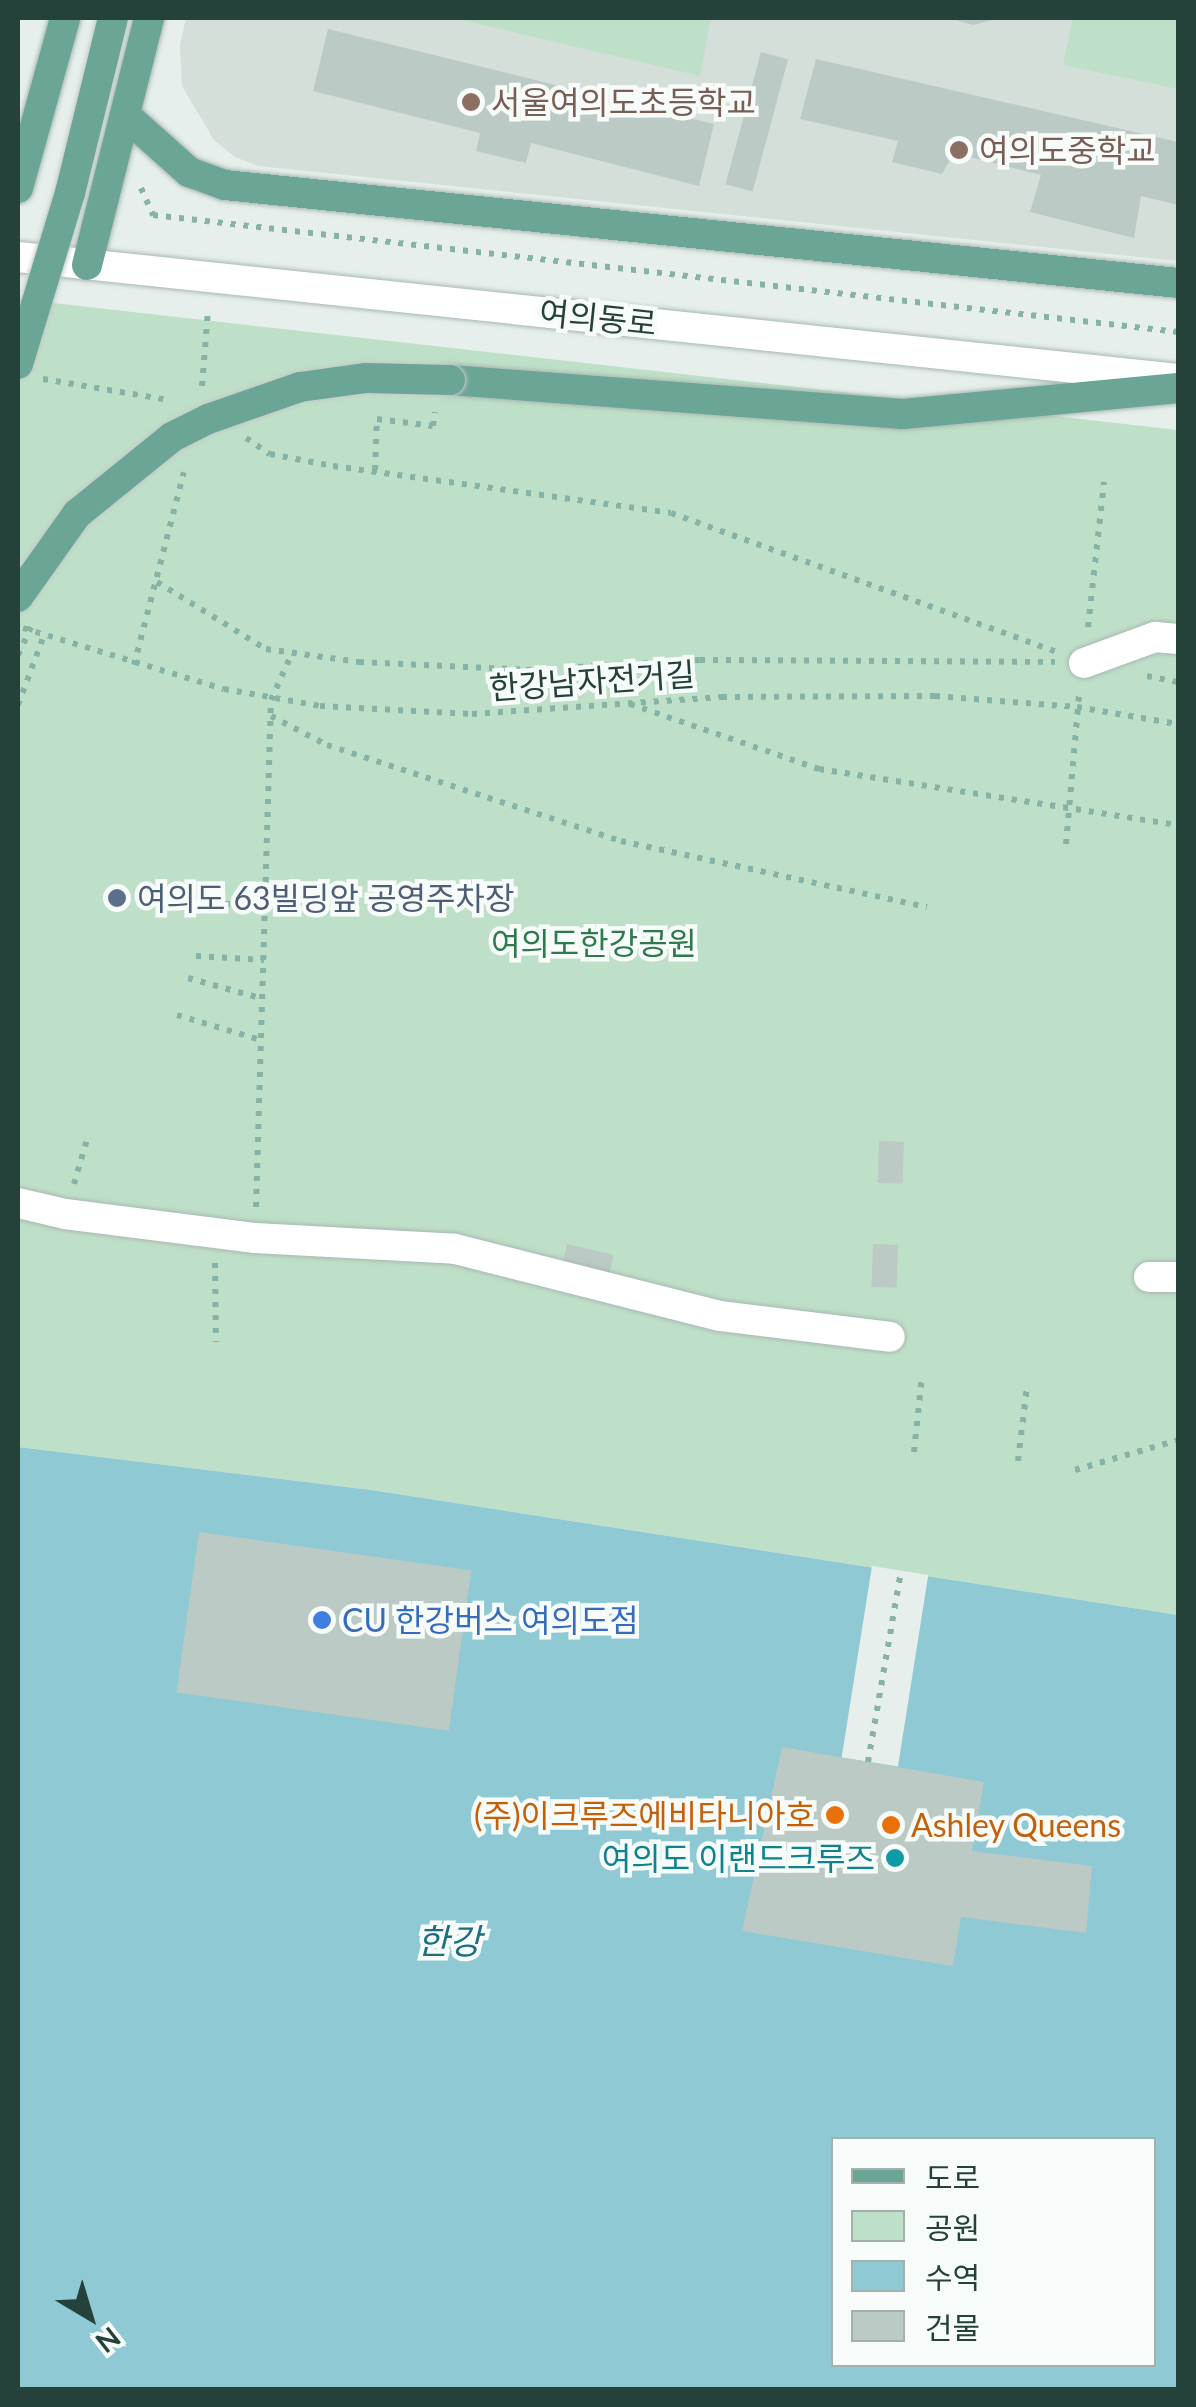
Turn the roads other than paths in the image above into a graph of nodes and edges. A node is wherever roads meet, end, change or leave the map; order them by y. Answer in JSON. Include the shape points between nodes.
{"nodes":[{"id":1,"x":65,"y":18,"type":"edge"},
{"id":2,"x":112,"y":18,"type":"edge"},
{"id":3,"x":149,"y":18,"type":"edge"},
{"id":4,"x":125,"y":115,"type":"junction"},
{"id":5,"x":18,"y":188,"type":"edge"},
{"id":6,"x":18,"y":256,"type":"edge"},
{"id":7,"x":87,"y":265,"type":"junction"},
{"id":8,"x":1178,"y":284,"type":"edge"},
{"id":9,"x":27,"y":371,"type":"edge"},
{"id":10,"x":1178,"y":379,"type":"edge"},
{"id":11,"x":1178,"y":388,"type":"edge"},
{"id":12,"x":26,"y":608,"type":"edge"},
{"id":13,"x":1178,"y":639,"type":"edge"},
{"id":14,"x":1084,"y":663,"type":"road end"},
{"id":15,"x":18,"y":1203,"type":"edge"},
{"id":16,"x":890,"y":1337,"type":"dead end"}],
"edges":[{"from":1,"to":5,"type":"main road"},
{"from":2,"to":9,"type":"main road","bridge":true},
{"from":3,"to":4,"type":"main road"},
{"from":4,"to":7,"type":"main road"},
{"from":4,"to":8,"type":"main road","via":[[189,172],[226,185]]},
{"from":6,"to":7,"type":"main road","name":"여의동로"},
{"from":7,"to":10,"type":"main road","name":"여의동로"},
{"from":11,"to":12,"type":"main road","bridge":true,"via":[[903,414],[450,380],[317,384],[196,425],[123,473],[78,514]]},
{"from":13,"to":14,"type":"main road","via":[[1155,637]]},
{"from":15,"to":16,"type":"main road","via":[[255,1238],[455,1249],[720,1316]]}]}
